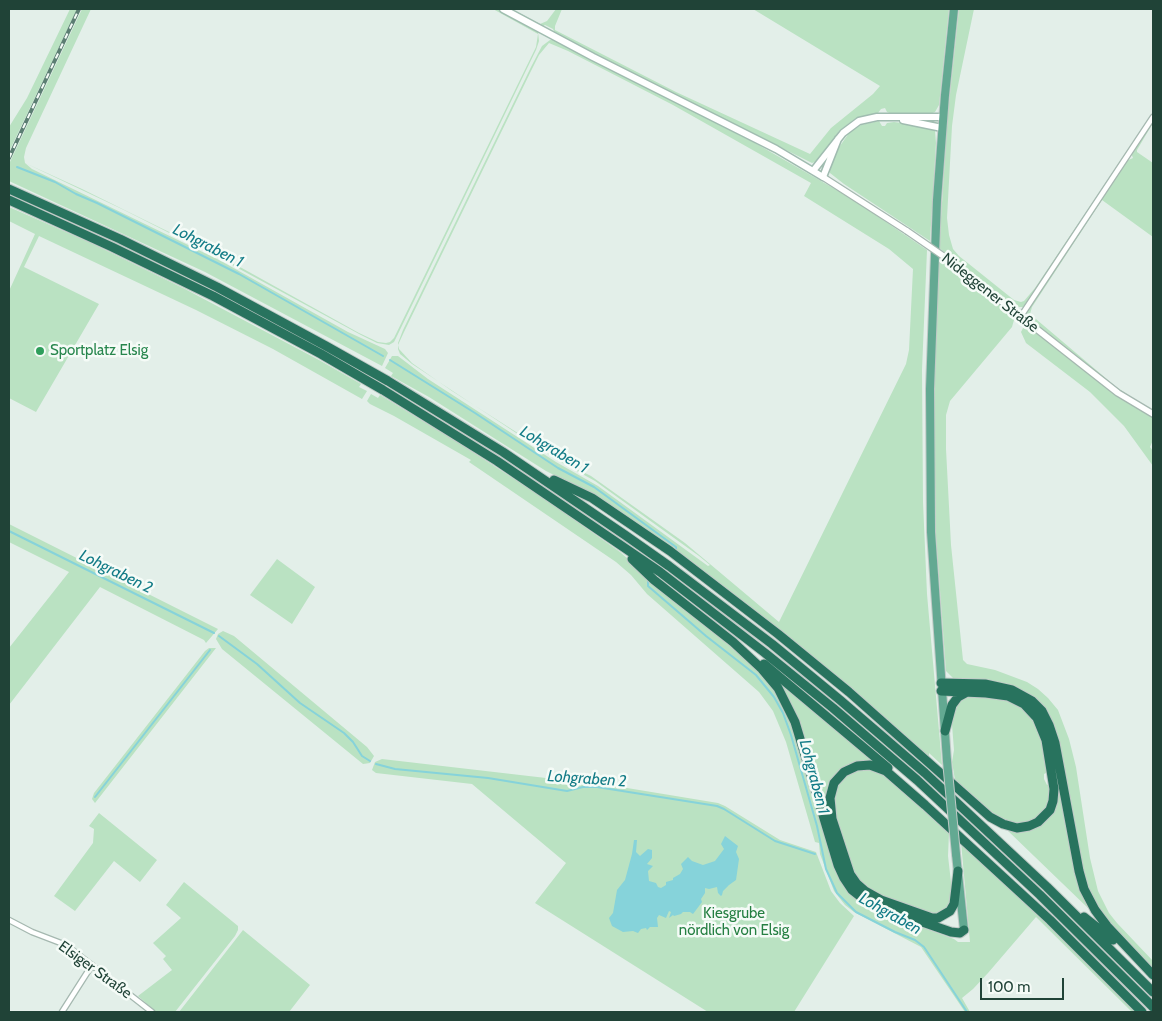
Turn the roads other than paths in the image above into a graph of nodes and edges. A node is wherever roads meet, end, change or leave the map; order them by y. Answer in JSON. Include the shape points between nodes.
{"nodes":[{"id":1,"x":503,"y":9,"type":"edge"},
{"id":2,"x":954,"y":9,"type":"edge"},
{"id":3,"x":943,"y":117,"type":"junction"},
{"id":4,"x":1153,"y":117,"type":"edge"},
{"id":5,"x":895,"y":118,"type":"junction"},
{"id":6,"x":942,"y":128,"type":"junction"},
{"id":7,"x":838,"y":139,"type":"junction"},
{"id":8,"x":813,"y":171,"type":"junction"},
{"id":9,"x":823,"y":177,"type":"junction"},
{"id":10,"x":10,"y":189,"type":"edge"},
{"id":11,"x":9,"y":200,"type":"edge"},
{"id":12,"x":1021,"y":316,"type":"junction"},
{"id":13,"x":1153,"y":414,"type":"edge"},
{"id":14,"x":527,"y":467,"type":"junction"},
{"id":15,"x":614,"y":541,"type":"junction"},
{"id":16,"x":733,"y":642,"type":"junction"},
{"id":17,"x":941,"y":687,"type":"junction"},
{"id":18,"x":967,"y":692,"type":"junction"},
{"id":19,"x":945,"y":731,"type":"junction"},
{"id":20,"x":925,"y":805,"type":"junction"},
{"id":21,"x":958,"y":871,"type":"junction"},
{"id":22,"x":1047,"y":887,"type":"junction"},
{"id":23,"x":9,"y":920,"type":"edge"},
{"id":24,"x":964,"y":930,"type":"joint"},
{"id":25,"x":92,"y":965,"type":"junction"},
{"id":26,"x":1153,"y":975,"type":"edge"},
{"id":27,"x":1153,"y":992,"type":"edge"},
{"id":28,"x":1153,"y":1007,"type":"edge"},
{"id":29,"x":62,"y":1012,"type":"edge"},
{"id":30,"x":152,"y":1012,"type":"edge"},
{"id":31,"x":1142,"y":1012,"type":"edge"}],
"edges":[{"from":1,"to":8,"type":"main road"},
{"from":2,"to":3,"type":"main road"},
{"from":3,"to":5,"type":"main road"},
{"from":3,"to":6,"type":"main road"},
{"from":4,"to":12,"type":"street"},
{"from":5,"to":6,"type":"main road"},
{"from":5,"to":7,"type":"main road","via":[[877,117],[860,121]]},
{"from":6,"to":17,"type":"main road","via":[[933,274],[930,418],[931,532]]},
{"from":7,"to":8,"type":"main road"},
{"from":7,"to":9,"type":"main road"},
{"from":8,"to":9,"type":"main road"},
{"from":9,"to":12,"type":"street","name":"Nideggener Straße","bridge":true,"via":[[908,231]]},
{"from":10,"to":14,"type":"highway","via":[[281,320],[388,381]]},
{"from":11,"to":15,"type":"highway","via":[[104,243],[276,329],[498,461]]},
{"from":12,"to":13,"type":"street","name":"Nideggener Straße","via":[[1118,393]]},
{"from":14,"to":18,"type":"highway","via":[[592,498],[670,551],[849,692],[990,817],[1012,827],[1033,825],[1047,814],[1054,795],[1049,751],[1040,724],[1029,708],[1013,698],[994,693]]},
{"from":14,"to":22,"type":"highway","via":[[669,566],[779,650],[925,773]]},
{"from":15,"to":16,"type":"highway","via":[[654,580]]},
{"from":15,"to":28,"type":"highway","via":[[660,572],[765,653],[917,780]]},
{"from":16,"to":20,"type":"highway","via":[[835,723]]},
{"from":16,"to":24,"type":"highway","via":[[768,676],[787,703],[838,865],[848,884],[861,898],[878,906],[951,932]]},
{"from":17,"to":18,"type":"highway"},
{"from":17,"to":19,"type":"main road"},
{"from":17,"to":26,"type":"highway","via":[[985,684],[1012,690],[1042,711],[1055,743],[1084,889],[1106,926]]},
{"from":18,"to":19,"type":"highway","via":[[953,702]]},
{"from":19,"to":21,"type":"main road","bridge":true},
{"from":20,"to":21,"type":"highway","via":[[880,768],[857,766],[840,775],[832,788],[830,805],[850,874],[860,888],[875,897],[938,918],[948,914],[952,908]]},
{"from":20,"to":31,"type":"highway","via":[[1050,920]]},
{"from":21,"to":24,"type":"main road"},
{"from":22,"to":26,"type":"highway"},
{"from":22,"to":27,"type":"highway"},
{"from":23,"to":25,"type":"street","name":"Elsiger Straße","via":[[66,945]]},
{"from":25,"to":29,"type":"street"},
{"from":25,"to":30,"type":"street","name":"Elsiger Straße"}]}
